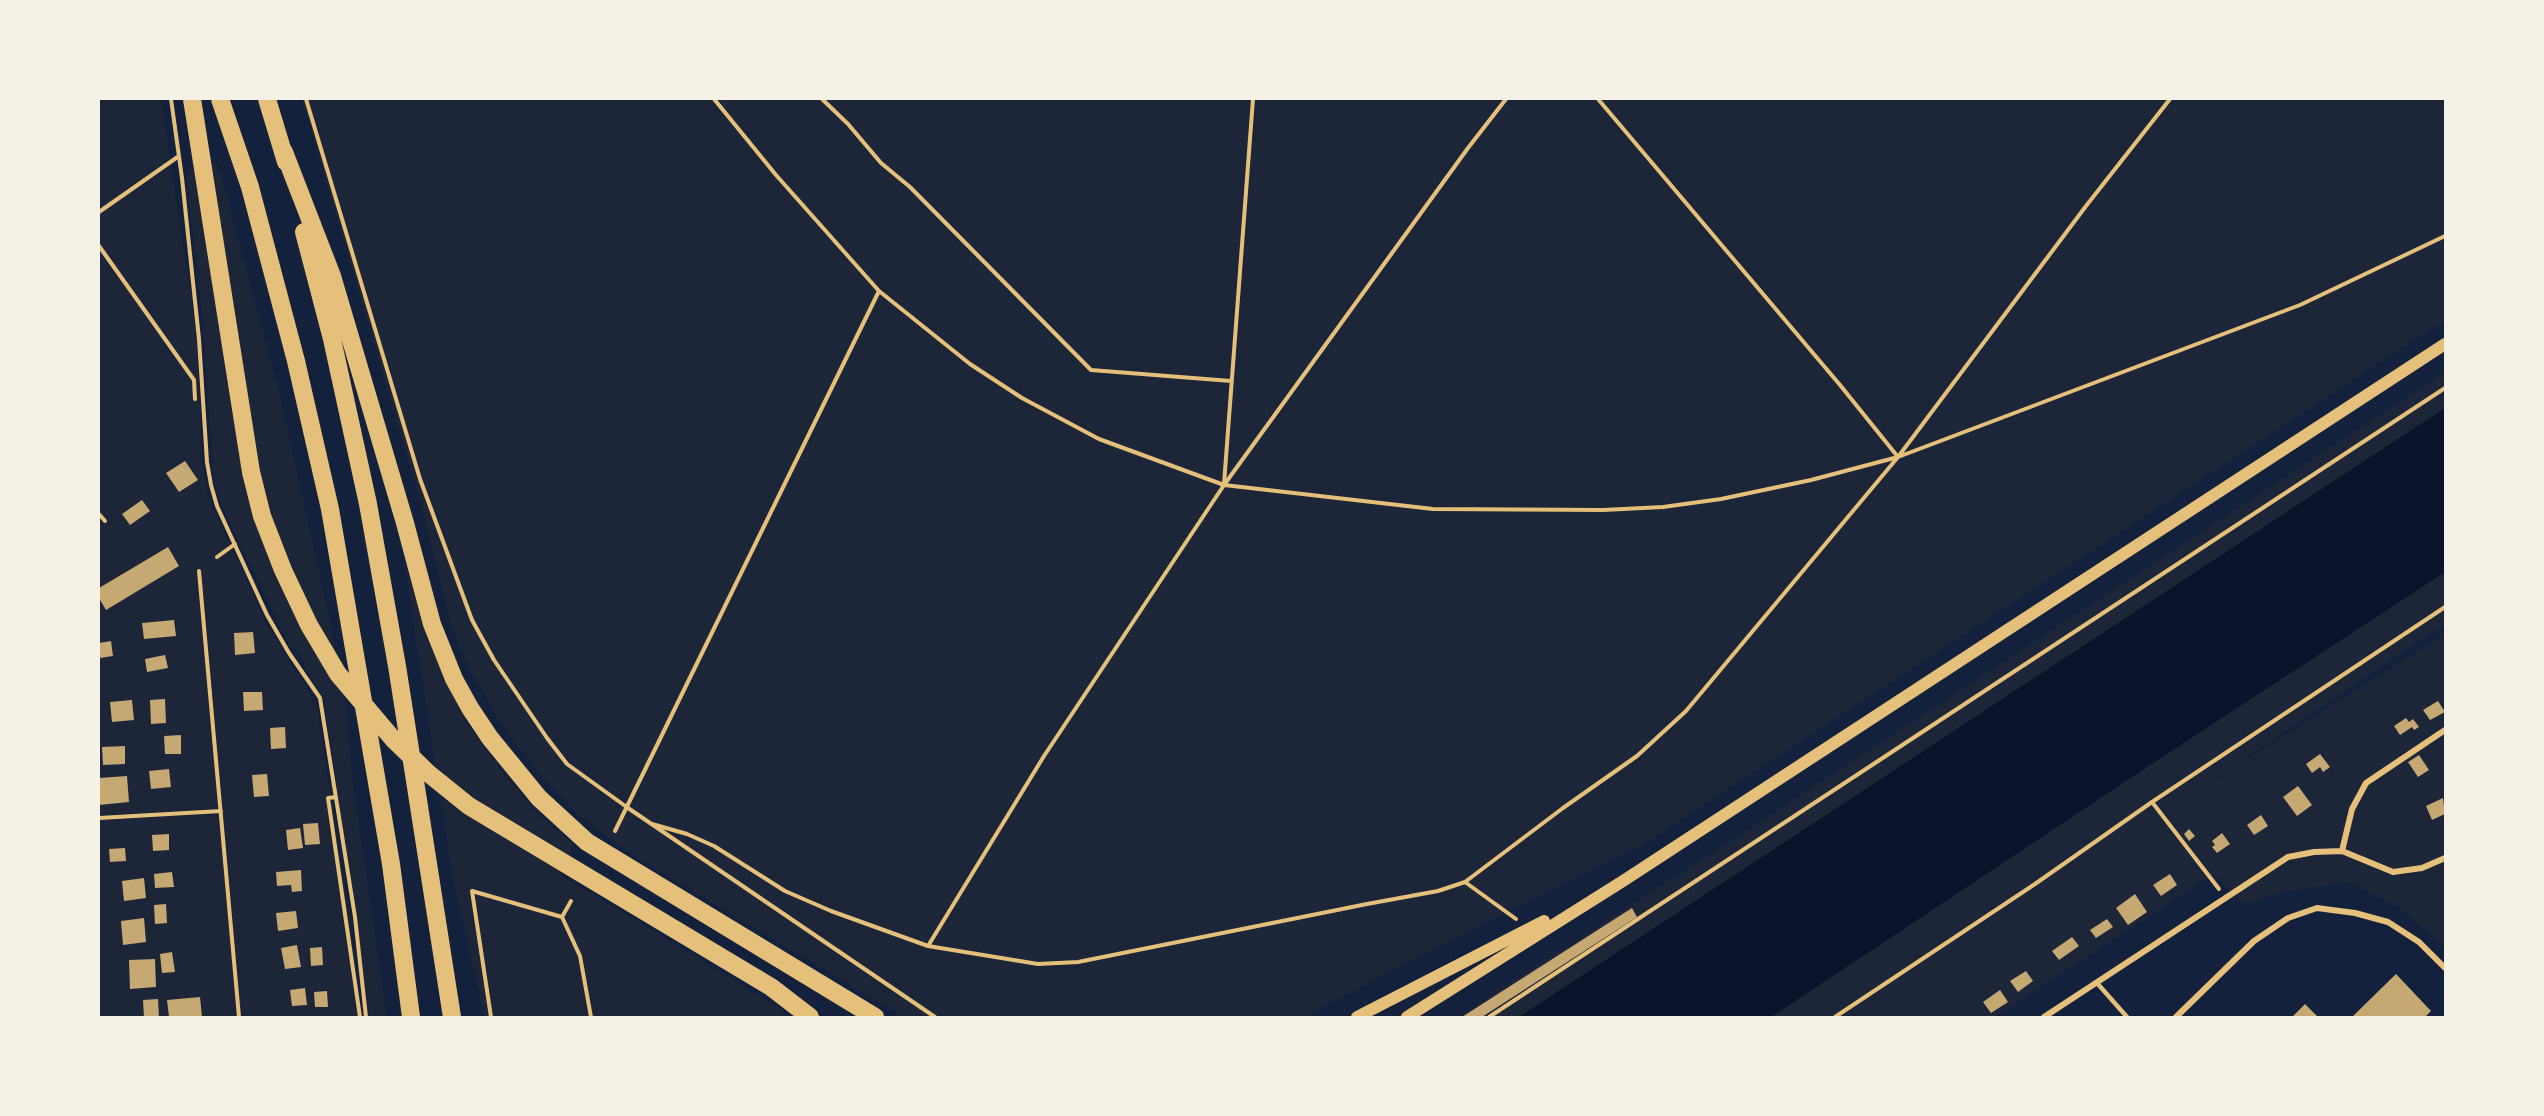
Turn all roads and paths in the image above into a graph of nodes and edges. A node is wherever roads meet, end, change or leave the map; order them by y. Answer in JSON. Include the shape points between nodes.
{"nodes":[{"id":1,"x":192,"y":99,"type":"edge"},
{"id":2,"x":220,"y":99,"type":"edge"},
{"id":3,"x":267,"y":99,"type":"edge"},
{"id":4,"x":306,"y":99,"type":"edge"},
{"id":5,"x":822,"y":99,"type":"edge"},
{"id":6,"x":1253,"y":99,"type":"edge"},
{"id":7,"x":1506,"y":99,"type":"edge"},
{"id":8,"x":1598,"y":99,"type":"edge"},
{"id":9,"x":2170,"y":99,"type":"edge"},
{"id":10,"x":716,"y":100,"type":"edge"},
{"id":11,"x":284,"y":152,"type":"junction"},
{"id":12,"x":179,"y":156,"type":"dead end"},
{"id":13,"x":99,"y":212,"type":"edge"},
{"id":14,"x":2445,"y":236,"type":"edge"},
{"id":15,"x":99,"y":246,"type":"edge"},
{"id":16,"x":879,"y":291,"type":"junction"},
{"id":17,"x":2445,"y":344,"type":"edge"},
{"id":18,"x":1231,"y":381,"type":"junction"},
{"id":19,"x":2445,"y":388,"type":"edge"},
{"id":20,"x":195,"y":399,"type":"dead end"},
{"id":21,"x":1898,"y":457,"type":"junction"},
{"id":22,"x":1224,"y":485,"type":"junction"},
{"id":23,"x":99,"y":514,"type":"edge"},
{"id":24,"x":105,"y":521,"type":"dead end"},
{"id":25,"x":235,"y":544,"type":"dead end"},
{"id":26,"x":217,"y":557,"type":"dead end"},
{"id":27,"x":199,"y":571,"type":"dead end"},
{"id":28,"x":2445,"y":607,"type":"edge"},
{"id":29,"x":2445,"y":730,"type":"edge"},
{"id":30,"x":336,"y":797,"type":"dead end"},
{"id":31,"x":2151,"y":802,"type":"junction"},
{"id":32,"x":628,"y":808,"type":"junction"},
{"id":33,"x":221,"y":811,"type":"junction"},
{"id":34,"x":99,"y":818,"type":"edge"},
{"id":35,"x":652,"y":824,"type":"junction"},
{"id":36,"x":615,"y":831,"type":"dead end"},
{"id":37,"x":2342,"y":851,"type":"junction"},
{"id":38,"x":2445,"y":858,"type":"edge"},
{"id":39,"x":1623,"y":881,"type":"junction"},
{"id":40,"x":1465,"y":882,"type":"junction"},
{"id":41,"x":2227,"y":899,"type":"junction"},
{"id":42,"x":571,"y":901,"type":"dead end"},
{"id":43,"x":562,"y":917,"type":"junction"},
{"id":44,"x":1518,"y":920,"type":"dead end"},
{"id":45,"x":928,"y":946,"type":"junction"},
{"id":46,"x":2445,"y":968,"type":"edge"},
{"id":47,"x":2097,"y":983,"type":"junction"},
{"id":48,"x":238,"y":1017,"type":"edge"},
{"id":49,"x":360,"y":1017,"type":"edge"},
{"id":50,"x":411,"y":1017,"type":"edge"},
{"id":51,"x":452,"y":1017,"type":"edge"},
{"id":52,"x":490,"y":1017,"type":"edge"},
{"id":53,"x":591,"y":1017,"type":"edge"},
{"id":54,"x":810,"y":1017,"type":"edge"},
{"id":55,"x":875,"y":1017,"type":"edge"},
{"id":56,"x":934,"y":1017,"type":"edge"},
{"id":57,"x":1357,"y":1017,"type":"edge"},
{"id":58,"x":1407,"y":1017,"type":"edge"},
{"id":59,"x":1489,"y":1017,"type":"edge"},
{"id":60,"x":1835,"y":1017,"type":"edge"},
{"id":61,"x":2044,"y":1017,"type":"edge"},
{"id":62,"x":2127,"y":1017,"type":"edge"},
{"id":63,"x":2176,"y":1017,"type":"edge"}],
"edges":[{"from":1,"to":54,"type":"highway","via":[[251,472],[262,516],[309,625],[338,674],[376,721],[428,773],[469,806],[771,987]]},
{"from":2,"to":50,"type":"highway","via":[[250,187],[330,509],[391,864]]},
{"from":3,"to":11,"type":"highway"},
{"from":4,"to":32,"type":"path","via":[[420,479],[472,620],[494,660],[567,764]]},
{"from":5,"to":18,"type":"path","via":[[848,123],[881,164],[910,187],[1091,370]]},
{"from":6,"to":18,"type":"path"},
{"from":7,"to":22,"type":"path"},
{"from":8,"to":21,"type":"path"},
{"from":9,"to":21,"type":"path"},
{"from":10,"to":16,"type":"path","via":[[776,175]]},
{"from":11,"to":51,"type":"highway","via":[[332,339],[368,504]]},
{"from":11,"to":55,"type":"highway","via":[[335,286],[432,624],[454,679],[490,738],[539,798],[587,842]]},
{"from":12,"to":13,"type":"path"},
{"from":14,"to":21,"type":"path","via":[[2300,305]]},
{"from":15,"to":20,"type":"path","via":[[194,380]]},
{"from":16,"to":22,"type":"path","via":[[970,364],[1022,398],[1099,439]]},
{"from":16,"to":32,"type":"path"},
{"from":17,"to":39,"type":"main road"},
{"from":18,"to":22,"type":"path"},
{"from":19,"to":59,"type":"path"},
{"from":21,"to":22,"type":"path","via":[[1721,499],[1603,510],[1433,508]]},
{"from":21,"to":40,"type":"path","via":[[1686,711],[1637,756]]},
{"from":22,"to":45,"type":"path","via":[[1044,756]]},
{"from":23,"to":24,"type":"path"},
{"from":25,"to":26,"type":"path"},
{"from":27,"to":33,"type":"path"},
{"from":28,"to":31,"type":"path"},
{"from":29,"to":37,"type":"street","via":[[2366,783],[2352,809]]},
{"from":30,"to":49,"type":"path","via":[[328,798]]},
{"from":31,"to":41,"type":"path"},
{"from":31,"to":60,"type":"path","via":[[2036,884]]},
{"from":32,"to":35,"type":"path"},
{"from":32,"to":36,"type":"path"},
{"from":33,"to":34,"type":"path"},
{"from":33,"to":48,"type":"path"},
{"from":35,"to":45,"type":"path","via":[[714,846],[785,891]]},
{"from":35,"to":56,"type":"path"},
{"from":37,"to":38,"type":"street","via":[[2393,872],[2422,868]]},
{"from":37,"to":41,"type":"street","via":[[2288,858]]},
{"from":39,"to":57,"type":"main road"},
{"from":39,"to":58,"type":"main road"},
{"from":40,"to":44,"type":"path"},
{"from":40,"to":45,"type":"path","via":[[1438,891],[1078,962],[1038,964]]},
{"from":41,"to":47,"type":"street"},
{"from":42,"to":43,"type":"path"},
{"from":43,"to":52,"type":"path","via":[[472,891]]},
{"from":43,"to":53,"type":"path","via":[[580,956]]},
{"from":46,"to":63,"type":"street","via":[[2419,942],[2388,922],[2316,908],[2288,918],[2254,941]]},
{"from":47,"to":61,"type":"street"},
{"from":47,"to":62,"type":"lane"}]}
